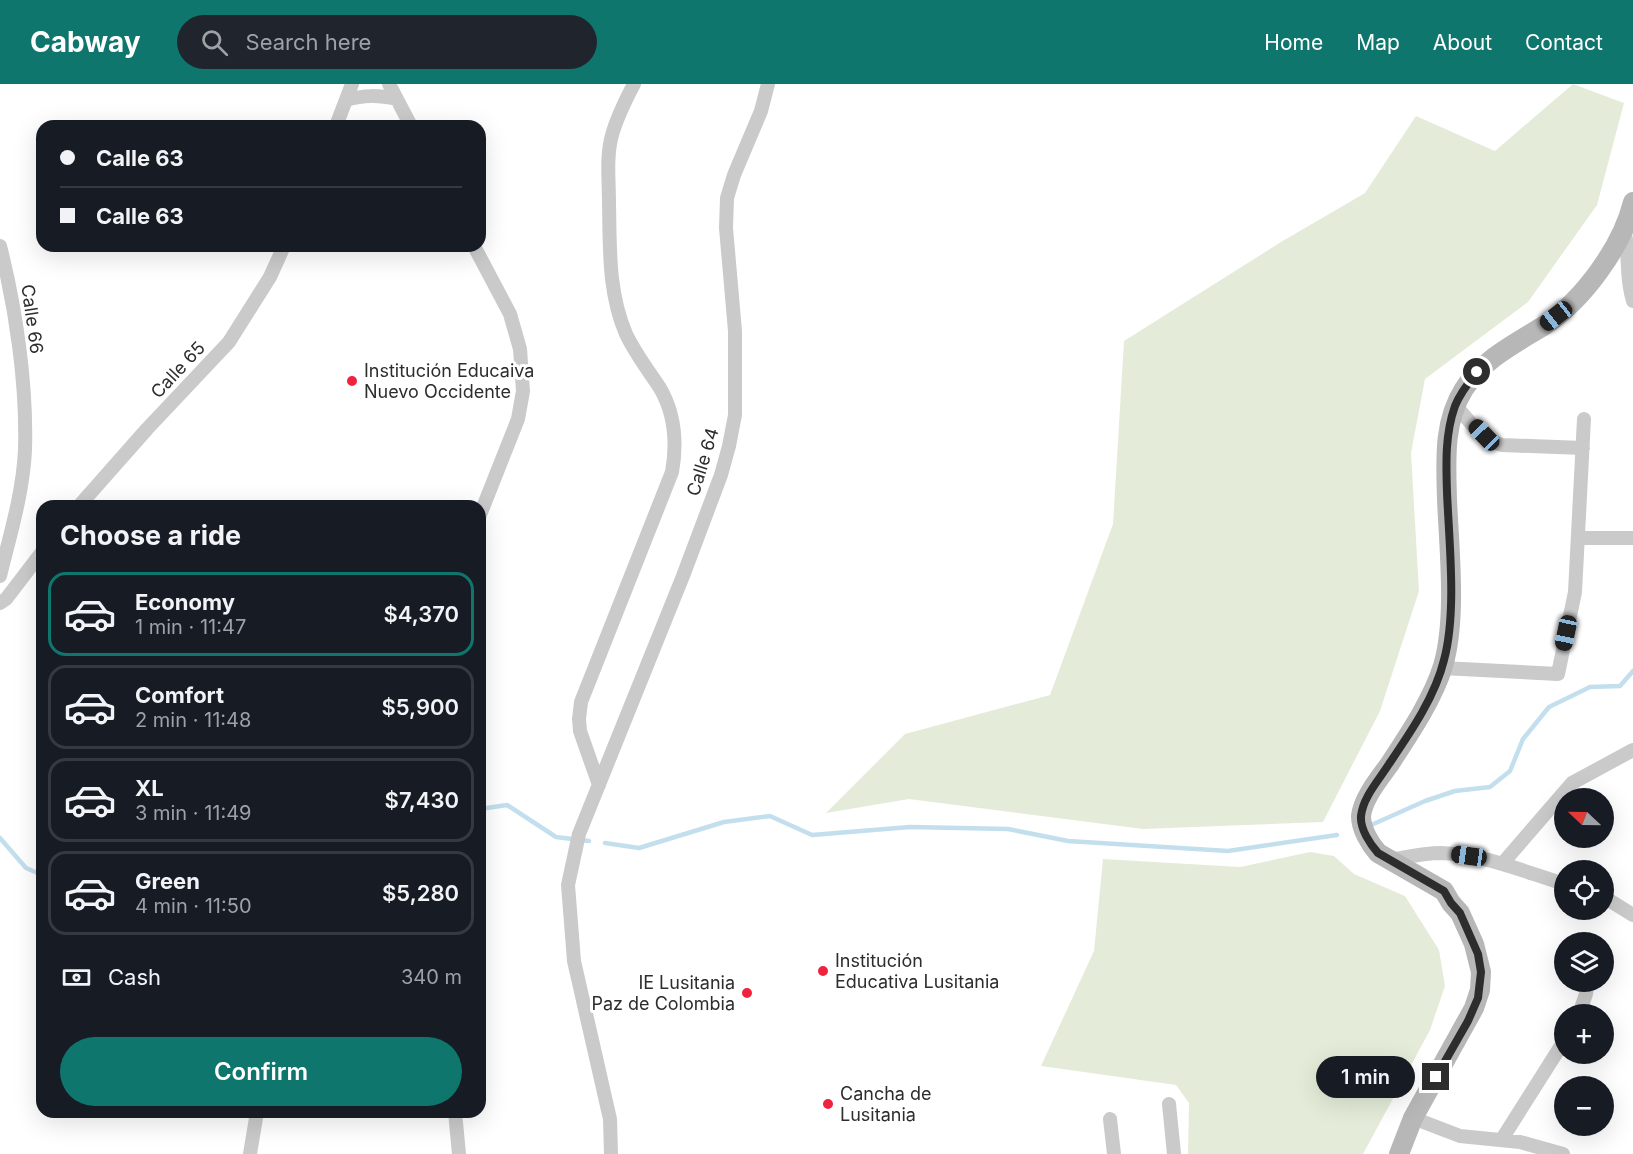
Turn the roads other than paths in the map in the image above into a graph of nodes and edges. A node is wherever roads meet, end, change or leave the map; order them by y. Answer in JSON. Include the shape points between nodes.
{"nodes":[{"id":1,"x":352,"y":84,"type":"edge"},
{"id":2,"x":389,"y":84,"type":"edge"},
{"id":3,"x":634,"y":84,"type":"edge"},
{"id":4,"x":768,"y":84,"type":"edge"},
{"id":5,"x":397,"y":99,"type":"junction"},
{"id":6,"x":346,"y":100,"type":"junction"},
{"id":7,"x":338,"y":120,"type":"edge"},
{"id":8,"x":408,"y":120,"type":"edge"},
{"id":9,"x":1633,"y":202,"type":"edge"},
{"id":10,"x":1624,"y":228,"type":"junction"},
{"id":11,"x":0,"y":246,"type":"edge"},
{"id":12,"x":281,"y":252,"type":"edge"},
{"id":13,"x":477,"y":252,"type":"edge"},
{"id":14,"x":1633,"y":302,"type":"edge"},
{"id":15,"x":1455,"y":405,"type":"junction"},
{"id":16,"x":1584,"y":419,"type":"dead end"},
{"id":17,"x":1583,"y":448,"type":"junction"},
{"id":18,"x":85,"y":500,"type":"edge"},
{"id":19,"x":486,"y":500,"type":"edge"},
{"id":20,"x":1579,"y":538,"type":"junction"},
{"id":21,"x":1633,"y":538,"type":"edge"},
{"id":22,"x":36,"y":560,"type":"edge"},
{"id":23,"x":0,"y":576,"type":"edge"},
{"id":24,"x":0,"y":603,"type":"edge"},
{"id":25,"x":1442,"y":668,"type":"junction"},
{"id":26,"x":1633,"y":750,"type":"edge"},
{"id":27,"x":599,"y":785,"type":"junction"},
{"id":28,"x":1390,"y":860,"type":"junction"},
{"id":29,"x":1502,"y":864,"type":"junction"},
{"id":30,"x":1554,"y":881,"type":"edge"},
{"id":31,"x":1614,"y":901,"type":"edge"},
{"id":32,"x":1631,"y":907,"type":"edge"},
{"id":33,"x":1554,"y":1057,"type":"edge"},
{"id":34,"x":1169,"y":1104,"type":"dead end"},
{"id":35,"x":256,"y":1118,"type":"edge"},
{"id":36,"x":456,"y":1118,"type":"edge"},
{"id":37,"x":1413,"y":1118,"type":"junction"},
{"id":38,"x":1110,"y":1119,"type":"dead end"},
{"id":39,"x":1502,"y":1139,"type":"junction"},
{"id":40,"x":250,"y":1154,"type":"edge"},
{"id":41,"x":459,"y":1154,"type":"edge"},
{"id":42,"x":611,"y":1154,"type":"edge"},
{"id":43,"x":1114,"y":1154,"type":"edge"},
{"id":44,"x":1174,"y":1154,"type":"edge"},
{"id":45,"x":1400,"y":1154,"type":"edge"},
{"id":46,"x":1563,"y":1154,"type":"edge"}],
"edges":[{"from":1,"to":6,"type":"street"},
{"from":2,"to":5,"type":"street"},
{"from":3,"to":27,"type":"street","via":[[620,111],[608,158],[611,273],[627,335],[669,408],[676,453],[582,702],[580,731]]},
{"from":4,"to":27,"type":"street","name":"Calle 64","via":[[727,198],[735,331],[735,416],[729,446],[683,576]]},
{"from":5,"to":6,"type":"street","via":[[364,95]]},
{"from":5,"to":8,"type":"street"},
{"from":6,"to":7,"type":"street"},
{"from":9,"to":10,"type":"main road"},
{"from":10,"to":14,"type":"street"},
{"from":10,"to":15,"type":"main road","via":[[1587,287],[1553,319],[1493,357],[1464,388]]},
{"from":11,"to":23,"type":"street","name":"Calle 66","via":[[18,338],[25,451],[19,498]]},
{"from":12,"to":18,"type":"street","name":"Calle 65","via":[[229,342]]},
{"from":13,"to":19,"type":"street","via":[[510,315],[520,349],[523,391],[518,419]]},
{"from":15,"to":17,"type":"street","via":[[1494,443]]},
{"from":15,"to":25,"type":"main road","via":[[1446,464],[1450,610]]},
{"from":16,"to":17,"type":"street"},
{"from":17,"to":20,"type":"street"},
{"from":20,"to":21,"type":"street"},
{"from":20,"to":25,"type":"street","via":[[1575,592],[1558,674]]},
{"from":22,"to":24,"type":"street"},
{"from":25,"to":28,"type":"main road","via":[[1420,714],[1375,783],[1361,816],[1372,846]]},
{"from":26,"to":29,"type":"street","via":[[1572,783]]},
{"from":27,"to":42,"type":"street","name":"Calle 64","via":[[579,834],[568,885],[574,961],[610,1119]]},
{"from":28,"to":29,"type":"street","via":[[1439,853]]},
{"from":28,"to":37,"type":"main road","via":[[1444,891],[1460,913],[1481,972],[1474,1008]]},
{"from":29,"to":30,"type":"street"},
{"from":31,"to":32,"type":"street"},
{"from":33,"to":39,"type":"street"},
{"from":34,"to":44,"type":"street"},
{"from":35,"to":40,"type":"street"},
{"from":36,"to":41,"type":"street"},
{"from":37,"to":39,"type":"street","via":[[1460,1136]]},
{"from":37,"to":45,"type":"main road"},
{"from":38,"to":43,"type":"street"},
{"from":39,"to":46,"type":"street"}]}
